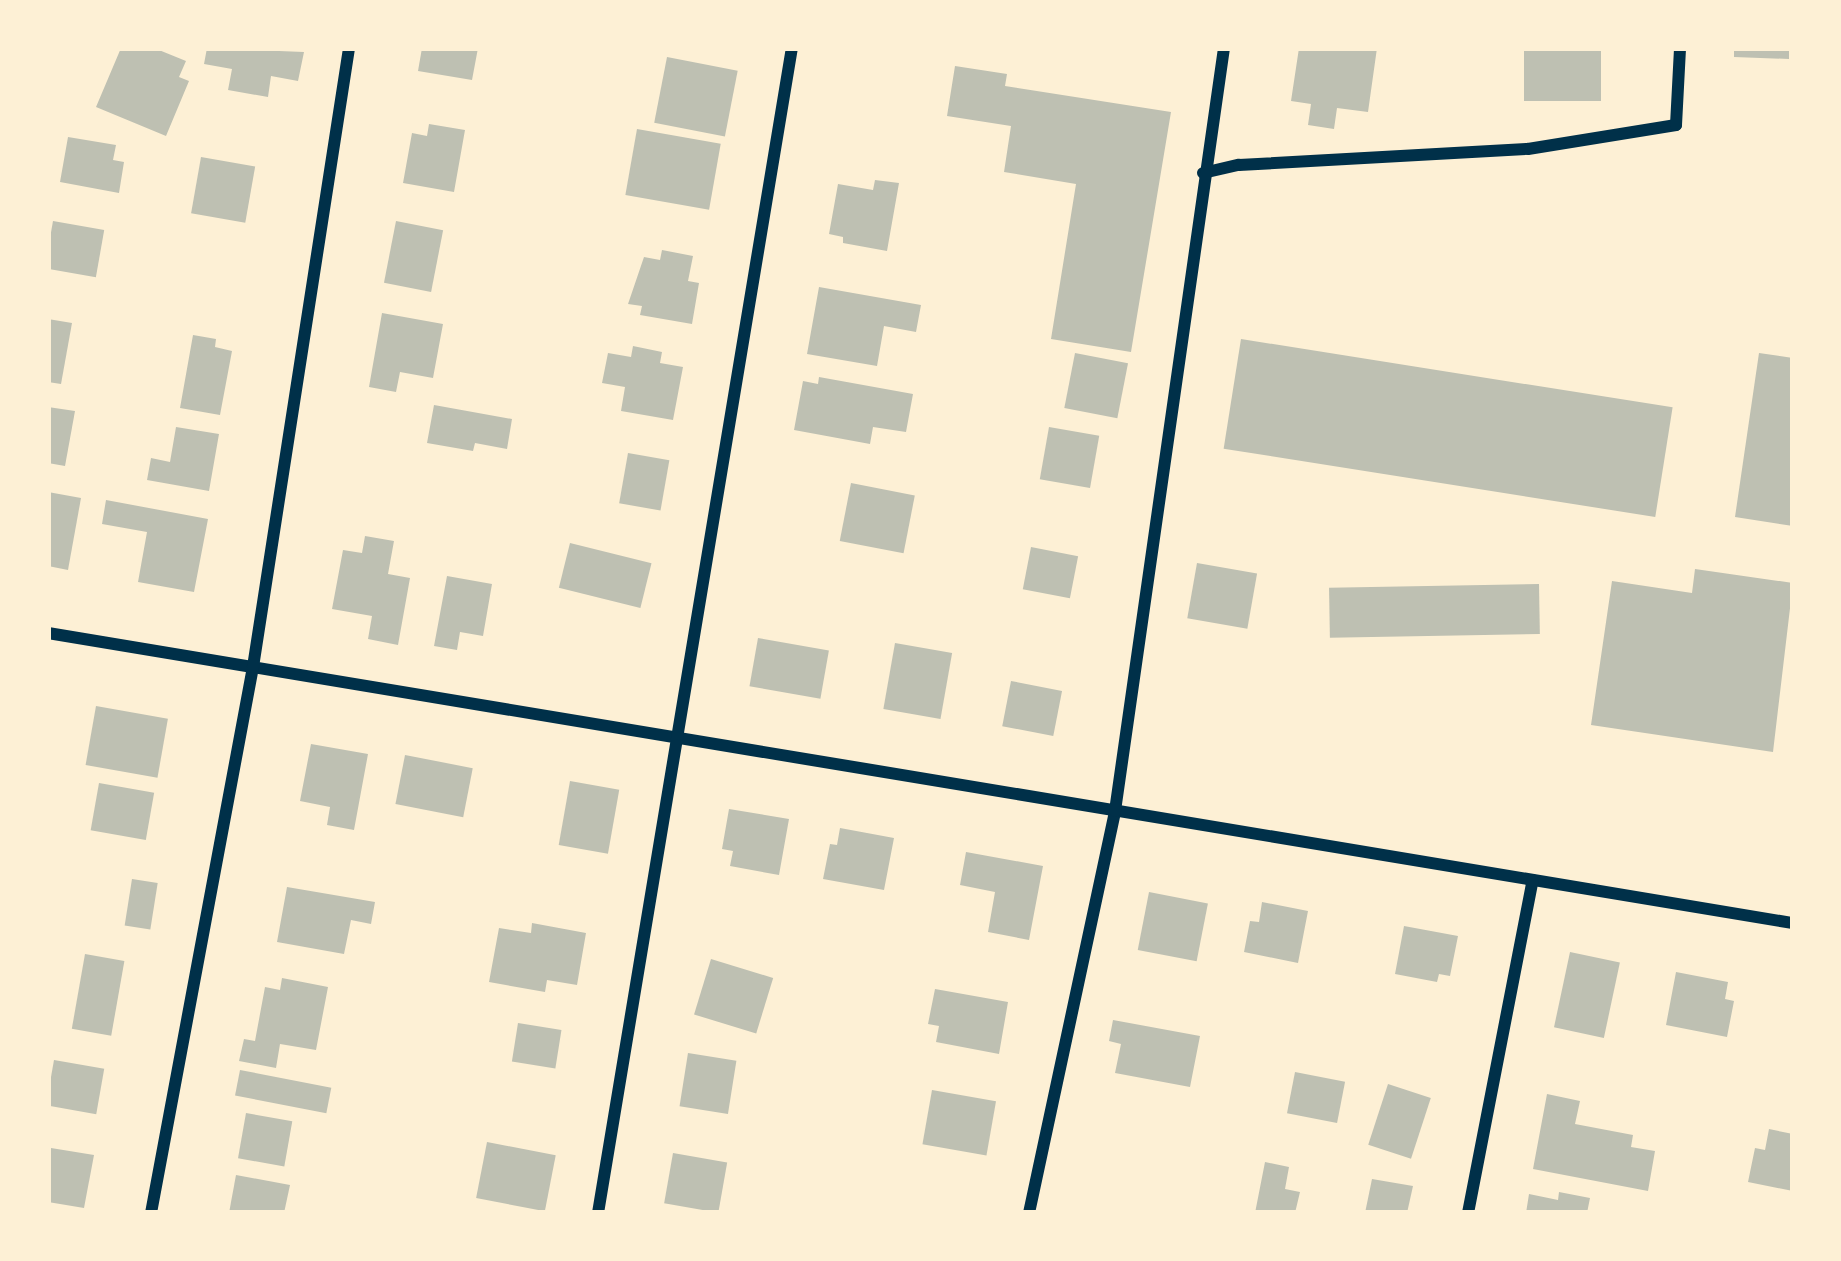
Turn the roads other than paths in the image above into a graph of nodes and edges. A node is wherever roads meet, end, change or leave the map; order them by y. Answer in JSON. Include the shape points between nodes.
{"nodes":[{"id":1,"x":349,"y":48,"type":"edge"},
{"id":2,"x":792,"y":48,"type":"edge"},
{"id":3,"x":1225,"y":48,"type":"edge"},
{"id":4,"x":1680,"y":48,"type":"edge"},
{"id":5,"x":1203,"y":173,"type":"junction"},
{"id":6,"x":48,"y":633,"type":"edge"},
{"id":7,"x":253,"y":668,"type":"junction"},
{"id":8,"x":680,"y":738,"type":"junction"},
{"id":9,"x":1115,"y":811,"type":"junction"},
{"id":10,"x":1533,"y":880,"type":"junction"},
{"id":11,"x":1793,"y":923,"type":"edge"},
{"id":12,"x":152,"y":1213,"type":"edge"},
{"id":13,"x":598,"y":1213,"type":"edge"},
{"id":14,"x":1029,"y":1213,"type":"edge"},
{"id":15,"x":1468,"y":1213,"type":"edge"}],
"edges":[{"from":1,"to":7,"type":"street"},
{"from":2,"to":8,"type":"street"},
{"from":3,"to":5,"type":"street"},
{"from":4,"to":5,"type":"street","via":[[1676,125],[1528,149]]},
{"from":5,"to":9,"type":"street"},
{"from":6,"to":7,"type":"street"},
{"from":7,"to":8,"type":"street"},
{"from":7,"to":12,"type":"street"},
{"from":8,"to":9,"type":"street"},
{"from":8,"to":13,"type":"street"},
{"from":9,"to":10,"type":"street"},
{"from":9,"to":14,"type":"street"},
{"from":10,"to":11,"type":"street"},
{"from":10,"to":15,"type":"street"}]}
